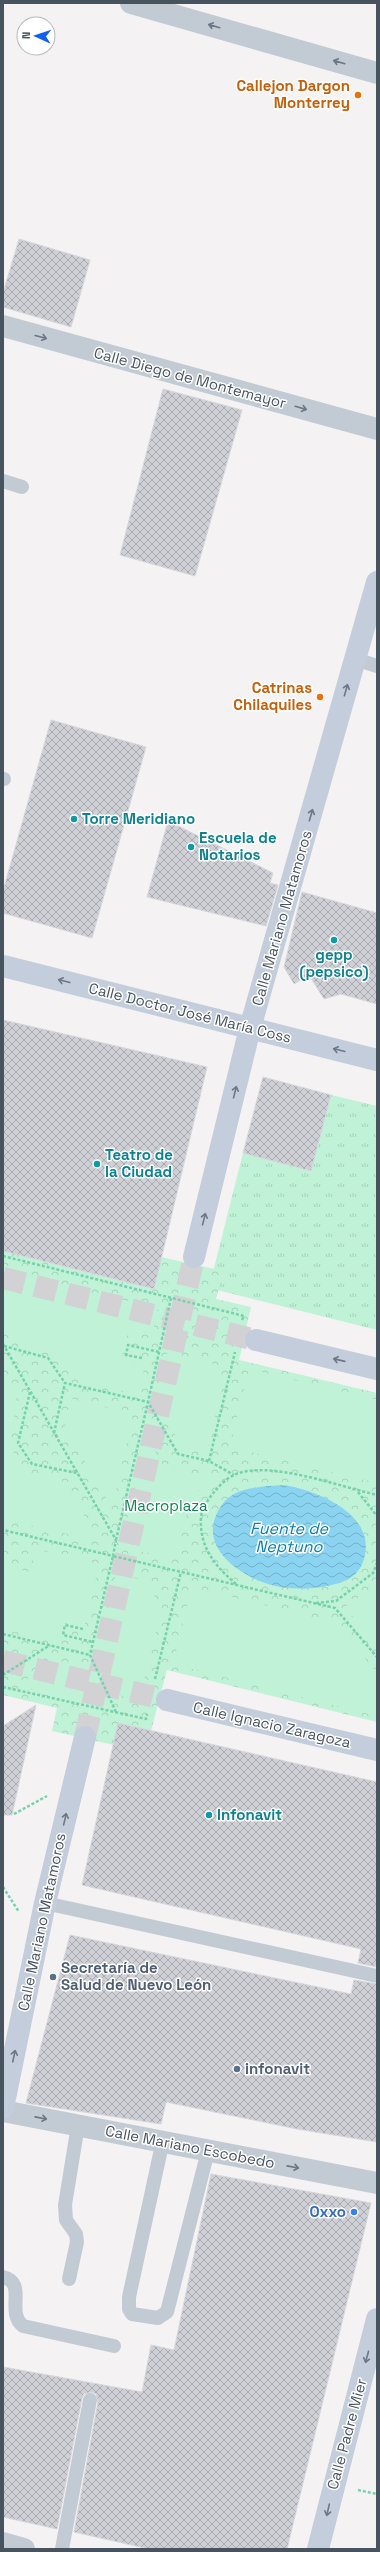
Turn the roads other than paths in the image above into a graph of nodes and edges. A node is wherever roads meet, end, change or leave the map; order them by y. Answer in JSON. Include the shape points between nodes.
{"nodes":[{"id":1,"x":131,"y":3,"type":"edge"},
{"id":2,"x":377,"y":73,"type":"edge"},
{"id":3,"x":3,"y":326,"type":"edge"},
{"id":4,"x":377,"y":429,"type":"edge"},
{"id":5,"x":3,"y":480,"type":"edge"},
{"id":6,"x":22,"y":487,"type":"dead end"},
{"id":7,"x":377,"y":582,"type":"edge"},
{"id":8,"x":355,"y":659,"type":"junction"},
{"id":9,"x":377,"y":666,"type":"edge"},
{"id":10,"x":3,"y":966,"type":"edge"},
{"id":11,"x":250,"y":1028,"type":"junction"},
{"id":12,"x":377,"y":1060,"type":"edge"},
{"id":13,"x":194,"y":1257,"type":"tunnel mouth"},
{"id":14,"x":246,"y":1343,"type":"tunnel mouth"},
{"id":15,"x":377,"y":1369,"type":"edge"},
{"id":16,"x":167,"y":1700,"type":"tunnel mouth"},
{"id":17,"x":85,"y":1737,"type":"tunnel mouth"},
{"id":18,"x":377,"y":1750,"type":"edge"},
{"id":19,"x":45,"y":1903,"type":"junction"},
{"id":20,"x":377,"y":1976,"type":"edge"},
{"id":21,"x":3,"y":2108,"type":"edge"},
{"id":22,"x":3,"y":2111,"type":"edge"},
{"id":23,"x":78,"y":2125,"type":"junction"},
{"id":24,"x":163,"y":2140,"type":"junction"},
{"id":25,"x":208,"y":2151,"type":"junction"},
{"id":26,"x":377,"y":2183,"type":"edge"},
{"id":27,"x":3,"y":2277,"type":"edge"},
{"id":28,"x":69,"y":2279,"type":"dead end"},
{"id":29,"x":377,"y":2319,"type":"edge"},
{"id":30,"x":114,"y":2346,"type":"dead end"},
{"id":31,"x":90,"y":2400,"type":"dead end"},
{"id":32,"x":3,"y":2543,"type":"edge"},
{"id":33,"x":24,"y":2549,"type":"edge"},
{"id":34,"x":62,"y":2549,"type":"edge"},
{"id":35,"x":318,"y":2549,"type":"edge"}],
"edges":[{"from":2,"to":1,"type":"street","one_way":true},
{"from":3,"to":4,"type":"street","name":"Calle Diego de Montemayor","one_way":true},
{"from":5,"to":6,"type":"lane"},
{"from":7,"to":8,"type":"street","name":"Calle Mariano Matamoros"},
{"from":8,"to":9,"type":"lane"},
{"from":11,"to":8,"type":"street","name":"Calle Mariano Matamoros","one_way":true},
{"from":11,"to":10,"type":"street","name":"Calle Doctor José María Coss","one_way":true},
{"from":12,"to":11,"type":"street","name":"Calle Doctor José María Coss","one_way":true},
{"from":13,"to":11,"type":"street","name":"Calle Mariano Matamoros","one_way":true},
{"from":15,"to":14,"type":"street","one_way":true},
{"from":16,"to":18,"type":"street","name":"Calle Ignacio Zaragoza"},
{"from":19,"to":17,"type":"street","name":"Calle Mariano Matamoros","one_way":true},
{"from":19,"to":20,"type":"lane"},
{"from":21,"to":19,"type":"street","name":"Calle Mariano Matamoros","one_way":true},
{"from":22,"to":23,"type":"street","name":"Calle Mariano Escobedo","one_way":true},
{"from":23,"to":24,"type":"street","name":"Calle Mariano Escobedo"},
{"from":23,"to":28,"type":"lane","via":[[64,2213],[76,2234],[77,2242]]},
{"from":24,"to":25,"type":"street","name":"Calle Mariano Escobedo"},
{"from":24,"to":25,"type":"lane","via":[[129,2297],[129,2309],[132,2314],[158,2318],[167,2312]]},
{"from":25,"to":26,"type":"street","name":"Calle Mariano Escobedo","one_way":true},
{"from":27,"to":30,"type":"lane","via":[[12,2280],[16,2286],[16,2319],[24,2326]]},
{"from":29,"to":35,"type":"street","name":"Calle Padre Mier","one_way":true},
{"from":31,"to":34,"type":"lane"},
{"from":32,"to":33,"type":"street"}]}
